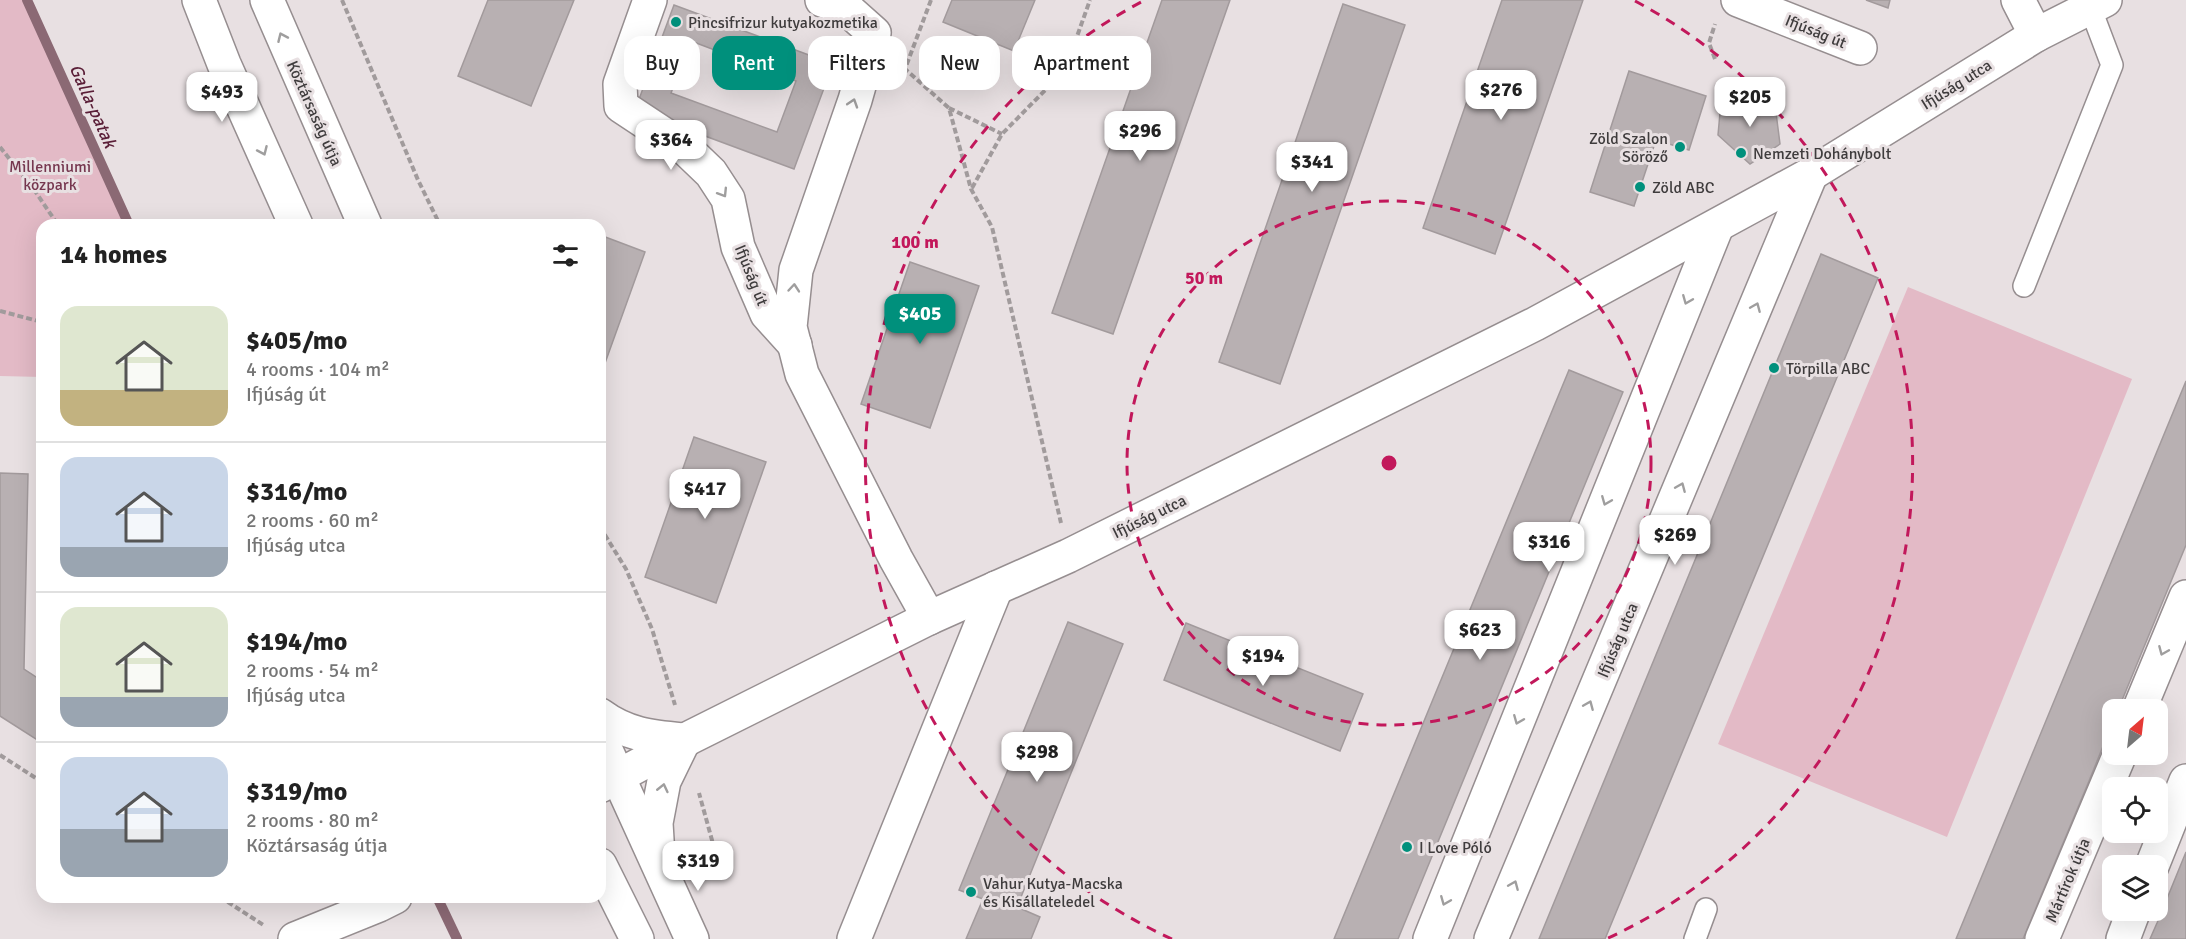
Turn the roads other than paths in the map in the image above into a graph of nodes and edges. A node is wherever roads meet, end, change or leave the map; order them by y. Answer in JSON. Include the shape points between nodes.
{"nodes":[{"id":1,"x":199,"y":0,"type":"edge"},
{"id":2,"x":267,"y":0,"type":"edge"},
{"id":3,"x":650,"y":0,"type":"edge"},
{"id":4,"x":822,"y":0,"type":"edge"},
{"id":5,"x":2018,"y":0,"type":"edge"},
{"id":6,"x":2097,"y":4,"type":"edge"},
{"id":7,"x":1727,"y":11,"type":"edge"},
{"id":8,"x":2036,"y":35,"type":"junction"},
{"id":9,"x":1860,"y":48,"type":"dead end"},
{"id":10,"x":1811,"y":174,"type":"junction"},
{"id":11,"x":293,"y":219,"type":"edge"},
{"id":12,"x":361,"y":219,"type":"edge"},
{"id":13,"x":1717,"y":226,"type":"junction"},
{"id":14,"x":2024,"y":286,"type":"dead end"},
{"id":15,"x":795,"y":345,"type":"junction"},
{"id":16,"x":996,"y":588,"type":"junction"},
{"id":17,"x":2186,"y":597,"type":"edge"},
{"id":18,"x":929,"y":618,"type":"junction"},
{"id":19,"x":2144,"y":699,"type":"edge"},
{"id":20,"x":606,"y":719,"type":"edge"},
{"id":21,"x":684,"y":740,"type":"junction"},
{"id":22,"x":2115,"y":765,"type":"edge"},
{"id":23,"x":2186,"y":780,"type":"edge"},
{"id":24,"x":609,"y":781,"type":"edge"},
{"id":25,"x":2156,"y":855,"type":"edge"},
{"id":26,"x":658,"y":867,"type":"junction"},
{"id":27,"x":606,"y":881,"type":"edge"},
{"id":28,"x":380,"y":903,"type":"edge"},
{"id":29,"x":1706,"y":909,"type":"dead end"},
{"id":30,"x":2130,"y":921,"type":"edge"},
{"id":31,"x":281,"y":933,"type":"edge"},
{"id":32,"x":637,"y":939,"type":"edge"},
{"id":33,"x":692,"y":939,"type":"edge"},
{"id":34,"x":854,"y":939,"type":"edge"},
{"id":35,"x":1430,"y":939,"type":"edge"},
{"id":36,"x":1491,"y":939,"type":"edge"},
{"id":37,"x":1695,"y":939,"type":"edge"},
{"id":38,"x":2042,"y":939,"type":"edge"},
{"id":39,"x":2123,"y":939,"type":"edge"}],
"edges":[{"from":1,"to":11,"type":"street","one_way":true},
{"from":12,"to":2,"type":"street","name":"Köztársaság útja","one_way":true},
{"from":3,"to":15,"type":"street","name":"Ifjúság út","one_way":true,"via":[[620,84],[621,106],[686,149],[711,173],[728,199],[738,247],[768,314]]},
{"from":15,"to":4,"type":"street","name":"Ifjúság út","one_way":true,"via":[[790,327],[796,270],[874,33],[847,9]]},
{"from":5,"to":8,"type":"street"},
{"from":6,"to":8,"type":"street","name":"Ifjúság utca"},
{"from":6,"to":14,"type":"lane","via":[[2112,66]]},
{"from":7,"to":9,"type":"street","name":"Ifjúság út"},
{"from":8,"to":10,"type":"street","name":"Ifjúság utca"},
{"from":10,"to":13,"type":"street","name":"Ifjúság utca"},
{"from":36,"to":10,"type":"street","name":"Ifjúság utca","one_way":true},
{"from":13,"to":16,"type":"street","name":"Ifjúság utca","via":[[1535,324]]},
{"from":13,"to":35,"type":"street","one_way":true},
{"from":15,"to":18,"type":"street","name":"Ifjúság út","via":[[802,374]]},
{"from":16,"to":18,"type":"street","name":"Ifjúság utca"},
{"from":16,"to":34,"type":"street"},
{"from":17,"to":19,"type":"street","one_way":true},
{"from":18,"to":21,"type":"street","name":"Ifjúság utca"},
{"from":20,"to":21,"type":"street","via":[[645,737]]},
{"from":21,"to":24,"type":"street"},
{"from":26,"to":21,"type":"street","one_way":true,"via":[[656,823],[664,781]]},
{"from":22,"to":38,"type":"street","name":"Mártírok útja"},
{"from":23,"to":25,"type":"street"},
{"from":24,"to":26,"type":"street"},
{"from":26,"to":33,"type":"street"},
{"from":27,"to":32,"type":"street"},
{"from":28,"to":31,"type":"street"},
{"from":29,"to":37,"type":"lane"},
{"from":30,"to":39,"type":"street"}]}
